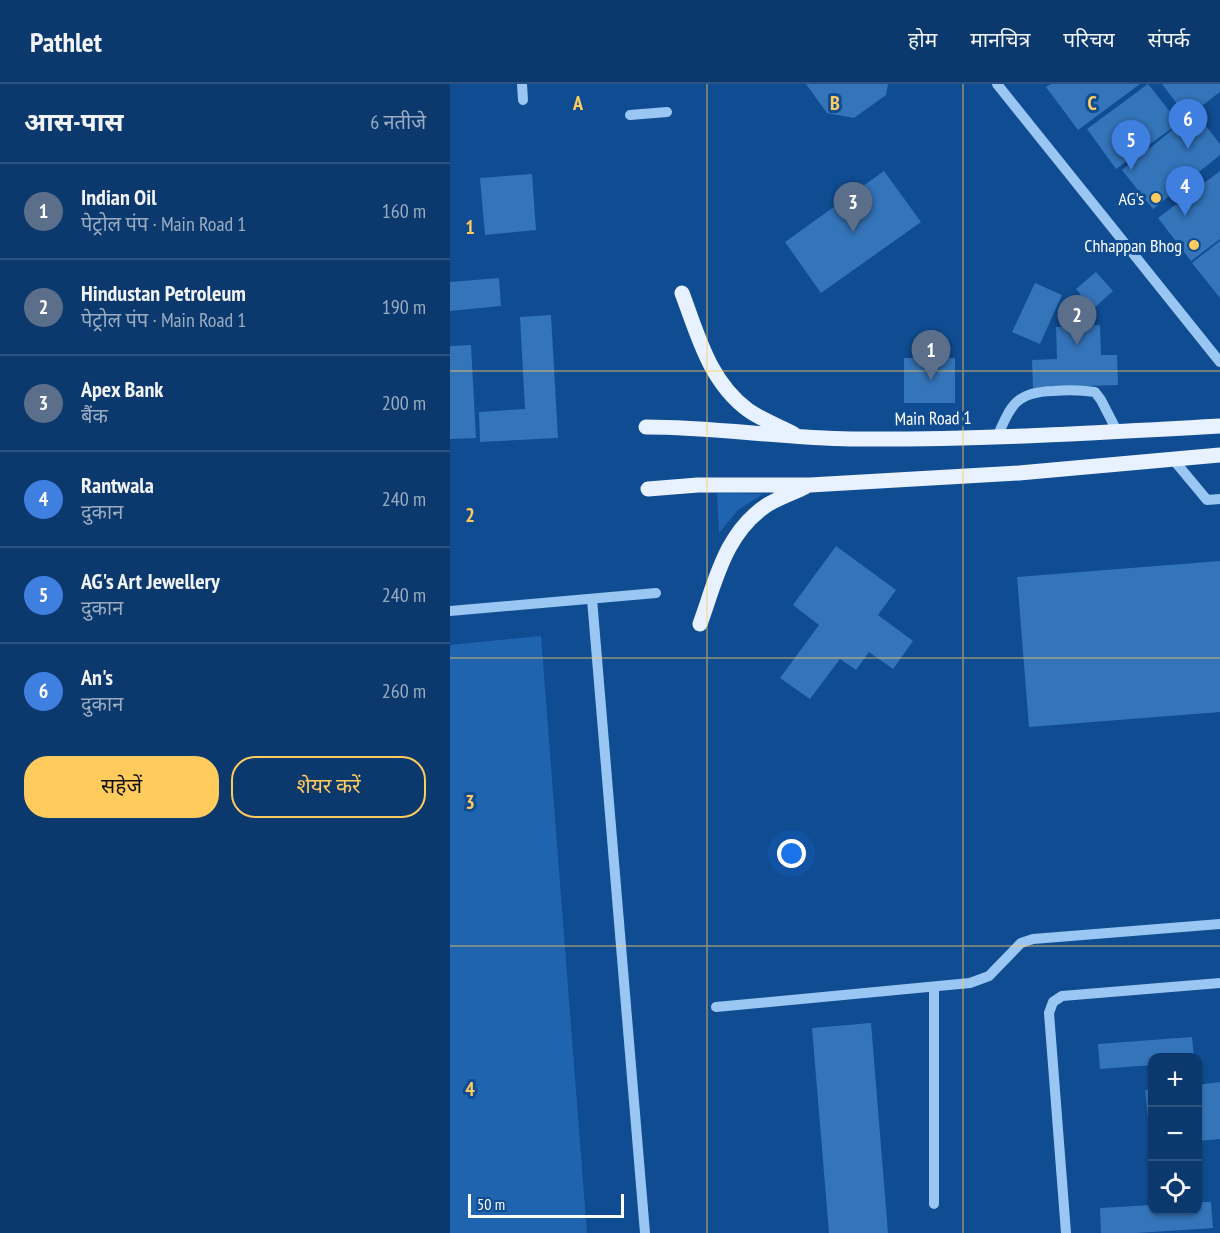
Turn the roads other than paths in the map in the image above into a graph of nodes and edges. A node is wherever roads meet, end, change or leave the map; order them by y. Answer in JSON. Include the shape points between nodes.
{"nodes":[{"id":1,"x":522,"y":84,"type":"edge"},
{"id":2,"x":997,"y":84,"type":"edge"},
{"id":3,"x":523,"y":100,"type":"dead end"},
{"id":4,"x":668,"y":112,"type":"dead end"},
{"id":5,"x":630,"y":114,"type":"dead end"},
{"id":6,"x":682,"y":292,"type":"dead end"},
{"id":7,"x":1220,"y":362,"type":"edge"},
{"id":8,"x":1220,"y":426,"type":"edge"},
{"id":9,"x":646,"y":427,"type":"dead end"},
{"id":10,"x":1117,"y":431,"type":"junction"},
{"id":11,"x":800,"y":437,"type":"junction"},
{"id":12,"x":997,"y":437,"type":"junction"},
{"id":13,"x":1220,"y":455,"type":"edge"},
{"id":14,"x":1173,"y":458,"type":"junction"},
{"id":15,"x":810,"y":485,"type":"junction"},
{"id":16,"x":648,"y":489,"type":"dead end"},
{"id":17,"x":1220,"y":499,"type":"edge"},
{"id":18,"x":656,"y":593,"type":"dead end"},
{"id":19,"x":592,"y":599,"type":"junction"},
{"id":20,"x":450,"y":611,"type":"edge"},
{"id":21,"x":700,"y":624,"type":"dead end"},
{"id":22,"x":1220,"y":924,"type":"edge"},
{"id":23,"x":1220,"y":983,"type":"edge"},
{"id":24,"x":934,"y":987,"type":"junction"},
{"id":25,"x":716,"y":1007,"type":"dead end"},
{"id":26,"x":934,"y":1204,"type":"dead end"},
{"id":27,"x":645,"y":1233,"type":"edge"},
{"id":28,"x":1066,"y":1233,"type":"edge"}],
"edges":[{"from":1,"to":3,"type":"street"},
{"from":2,"to":7,"type":"street"},
{"from":4,"to":5,"type":"street"},
{"from":6,"to":11,"type":"main road","via":[[711,368],[725,388],[747,409]]},
{"from":8,"to":10,"type":"main road","name":"Main Road 1"},
{"from":9,"to":11,"type":"main road","name":"Main Road 1","via":[[694,427]]},
{"from":10,"to":12,"type":"main road","name":"Main Road 1"},
{"from":10,"to":12,"type":"street","via":[[1095,392],[1044,391],[1024,396],[1012,408]]},
{"from":11,"to":12,"type":"main road","name":"Main Road 1"},
{"from":13,"to":14,"type":"main road"},
{"from":14,"to":15,"type":"main road","via":[[1019,473]]},
{"from":14,"to":17,"type":"street","via":[[1207,500]]},
{"from":15,"to":16,"type":"main road"},
{"from":15,"to":21,"type":"main road","via":[[768,504],[747,521],[731,542]]},
{"from":18,"to":19,"type":"street"},
{"from":19,"to":20,"type":"street"},
{"from":19,"to":27,"type":"street"},
{"from":22,"to":24,"type":"street","via":[[1033,939],[1020,943],[989,976],[970,983]]},
{"from":23,"to":28,"type":"street","via":[[1062,996],[1053,1002],[1049,1013]]},
{"from":24,"to":25,"type":"street"},
{"from":24,"to":26,"type":"street"}]}
